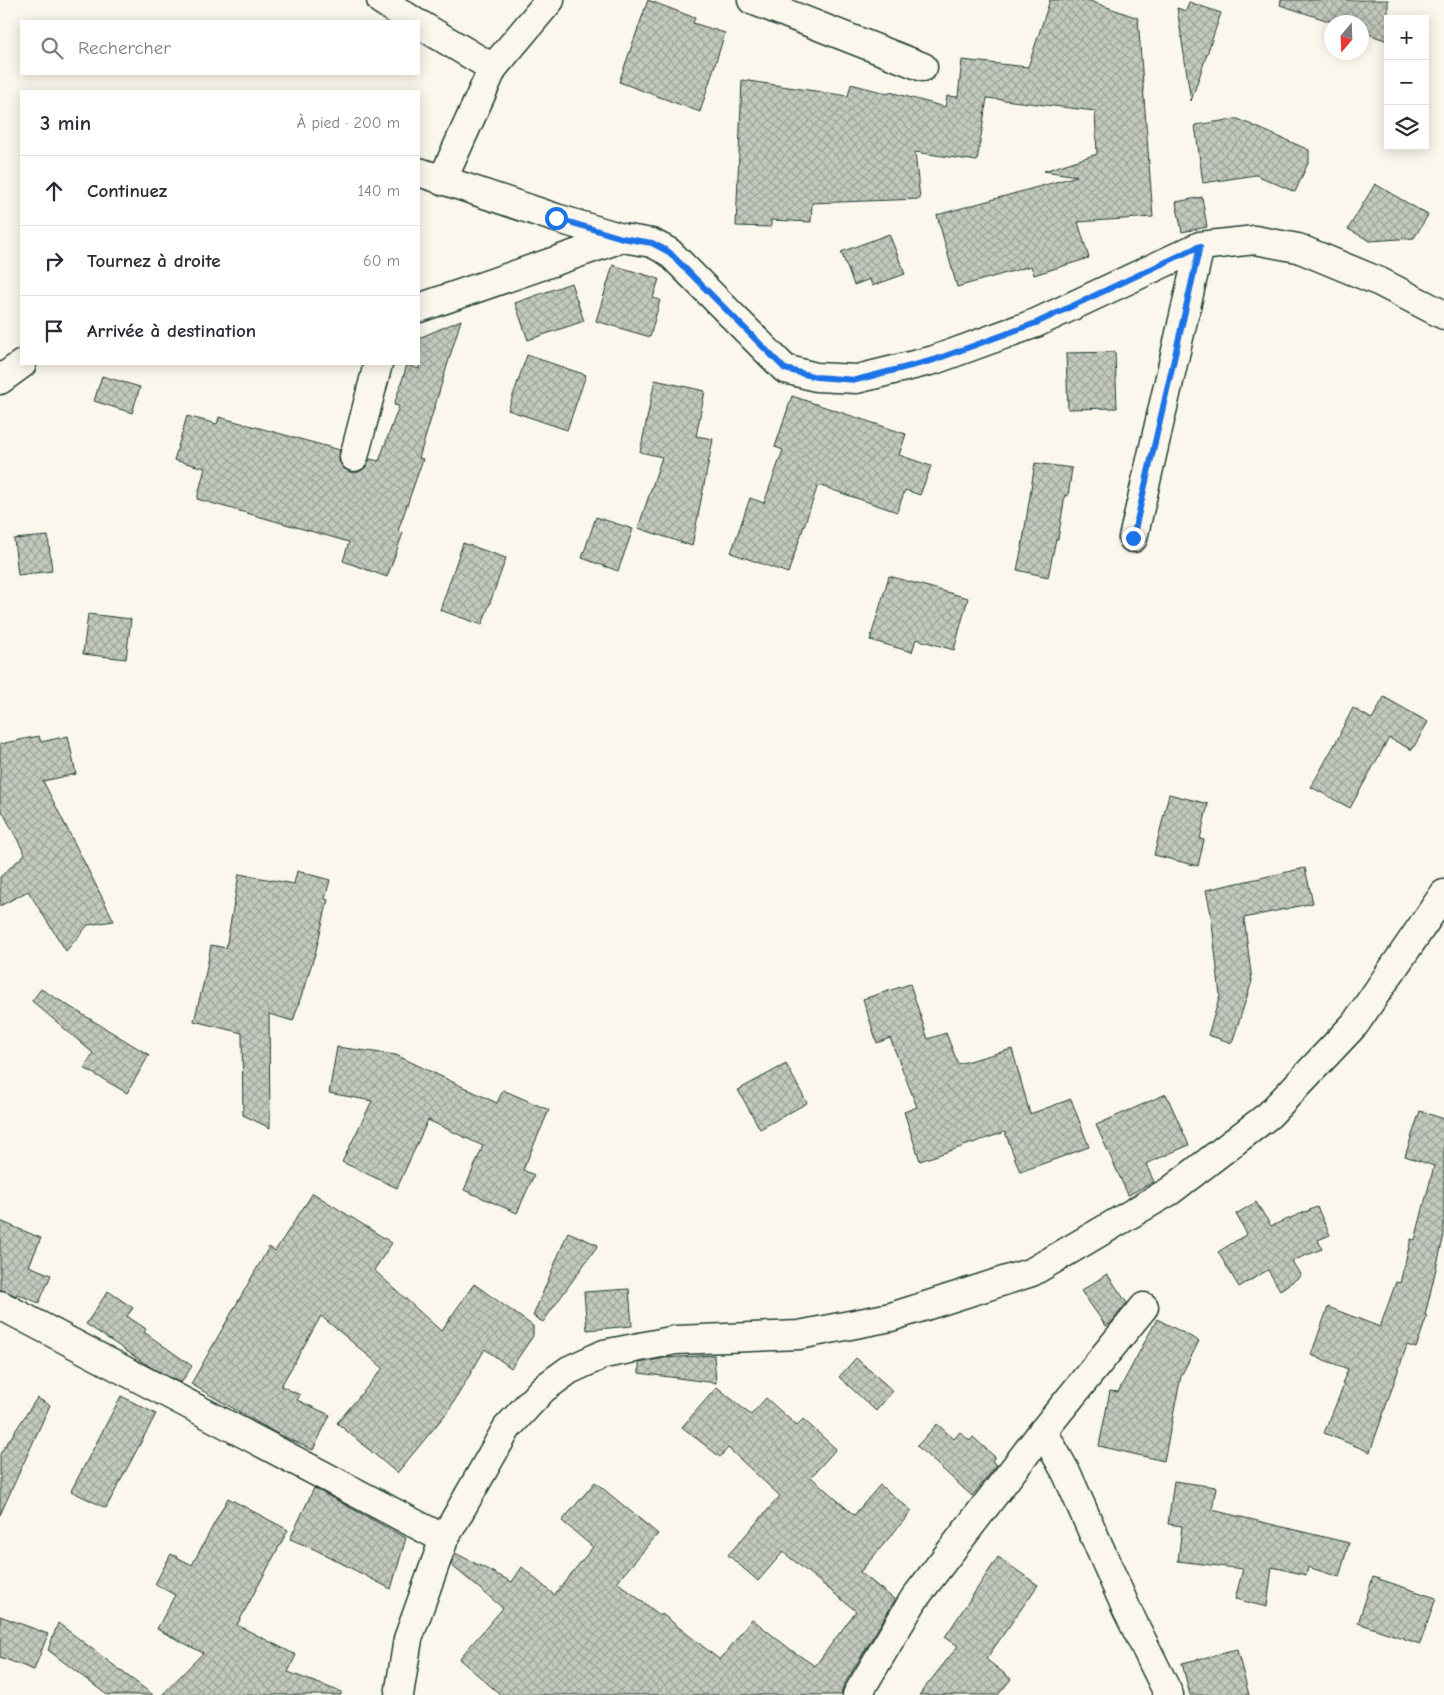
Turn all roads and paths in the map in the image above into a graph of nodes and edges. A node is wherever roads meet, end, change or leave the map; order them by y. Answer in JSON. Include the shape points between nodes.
{"nodes":[{"id":1,"x":381,"y":0,"type":"edge"},
{"id":2,"x":550,"y":0,"type":"edge"},
{"id":3,"x":752,"y":0,"type":"edge"},
{"id":4,"x":411,"y":20,"type":"edge"},
{"id":5,"x":420,"y":25,"type":"edge"},
{"id":6,"x":923,"y":67,"type":"dead end"},
{"id":7,"x":493,"y":68,"type":"junction"},
{"id":8,"x":430,"y":177,"type":"edge"},
{"id":9,"x":622,"y":238,"type":"junction"},
{"id":10,"x":1200,"y":246,"type":"junction"},
{"id":11,"x":420,"y":308,"type":"edge"},
{"id":12,"x":1444,"y":315,"type":"edge"},
{"id":13,"x":21,"y":365,"type":"edge"},
{"id":14,"x":378,"y":365,"type":"edge"},
{"id":15,"x":0,"y":380,"type":"edge"},
{"id":16,"x":354,"y":458,"type":"dead end"},
{"id":17,"x":1133,"y":538,"type":"dead end"},
{"id":18,"x":1444,"y":894,"type":"edge"},
{"id":19,"x":0,"y":1305,"type":"edge"},
{"id":20,"x":1144,"y":1306,"type":"dead end"},
{"id":21,"x":1043,"y":1431,"type":"junction"},
{"id":22,"x":444,"y":1539,"type":"junction"},
{"id":23,"x":400,"y":1695,"type":"edge"},
{"id":24,"x":857,"y":1695,"type":"edge"},
{"id":25,"x":1169,"y":1695,"type":"edge"}],
"edges":[{"from":1,"to":4,"type":"street"},
{"from":2,"to":7,"type":"street"},
{"from":3,"to":6,"type":"street"},
{"from":5,"to":7,"type":"street"},
{"from":7,"to":8,"type":"street"},
{"from":8,"to":9,"type":"street"},
{"from":9,"to":10,"type":"street","via":[[652,243],[669,252],[785,369],[816,377],[856,380],[934,360],[1036,323]]},
{"from":9,"to":11,"type":"street"},
{"from":10,"to":12,"type":"street","via":[[1255,240],[1298,248],[1380,282]]},
{"from":10,"to":17,"type":"street"},
{"from":13,"to":15,"type":"street"},
{"from":14,"to":16,"type":"street"},
{"from":18,"to":22,"type":"street","via":[[1355,1024],[1268,1115],[1170,1191],[1032,1272],[891,1317],[799,1335],[676,1340],[604,1354],[569,1370],[543,1389],[507,1428]]},
{"from":19,"to":22,"type":"street"},
{"from":20,"to":21,"type":"street"},
{"from":21,"to":24,"type":"street","via":[[914,1599]]},
{"from":21,"to":25,"type":"street","via":[[1067,1474],[1127,1610]]},
{"from":22,"to":23,"type":"street","via":[[408,1638]]}]}
